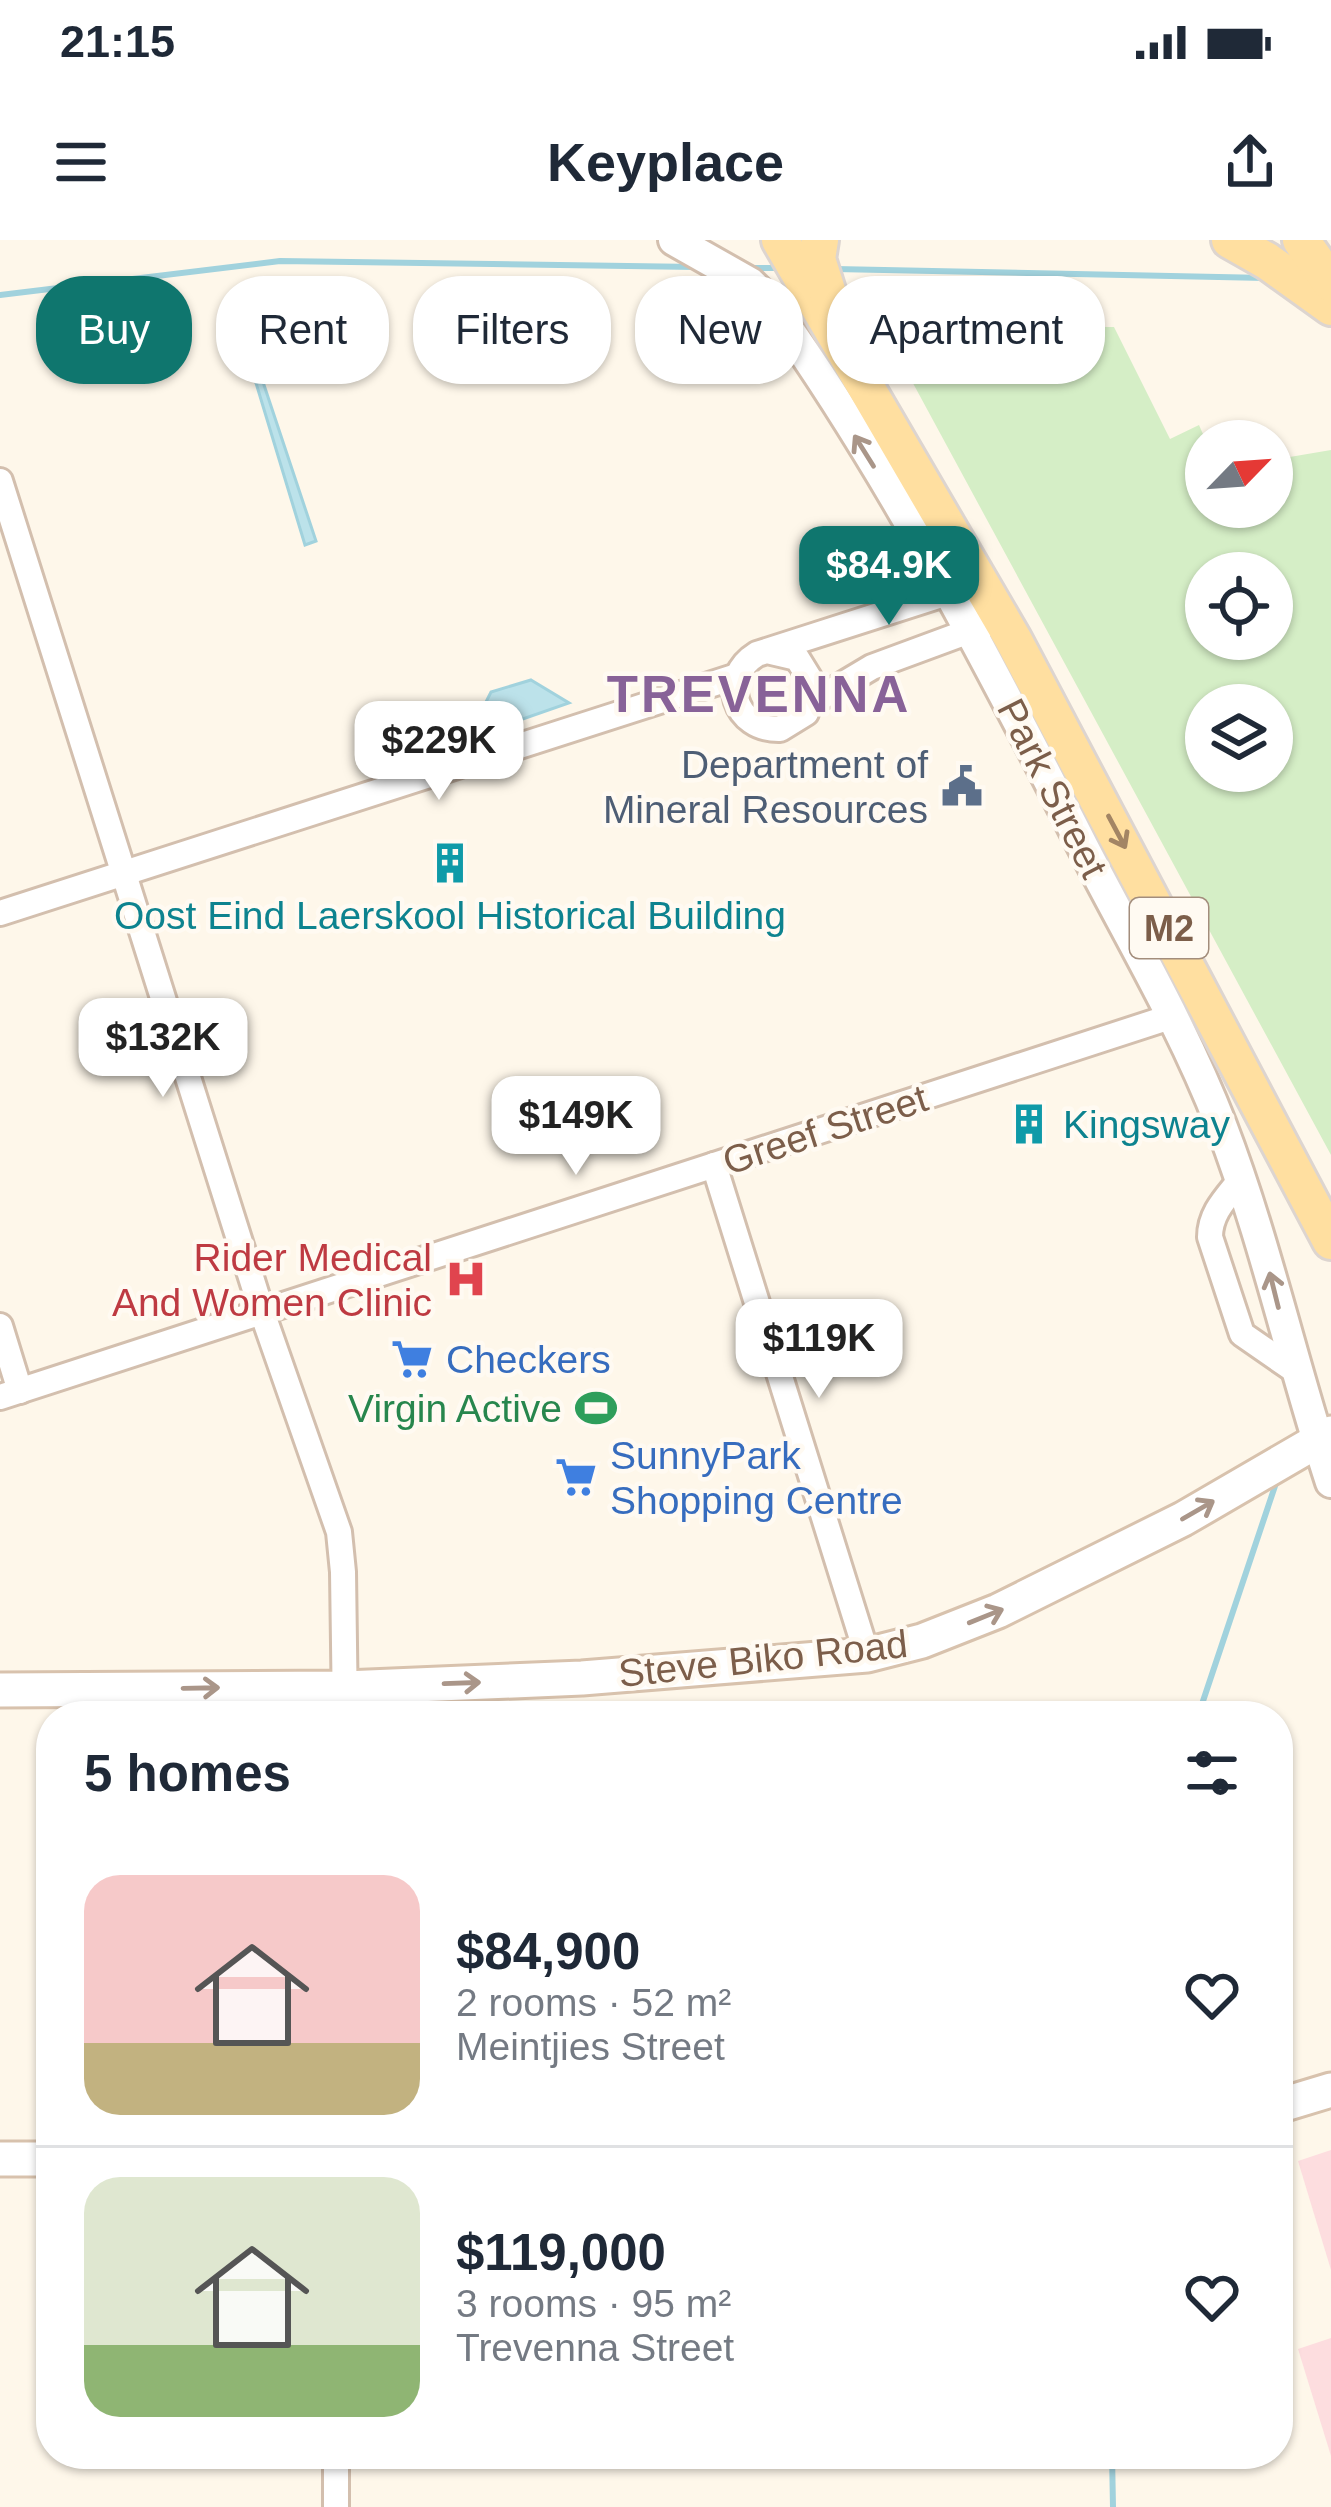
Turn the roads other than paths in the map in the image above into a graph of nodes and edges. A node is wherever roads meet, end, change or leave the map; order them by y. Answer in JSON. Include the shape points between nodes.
{"nodes":[{"id":1,"x":1230,"y":240,"type":"edge"},
{"id":2,"x":800,"y":242,"type":"edge"},
{"id":3,"x":685,"y":245,"type":"edge"},
{"id":4,"x":1322,"y":287,"type":"edge"},
{"id":5,"x":0,"y":481,"type":"edge"},
{"id":6,"x":0,"y":540,"type":"edge"},
{"id":7,"x":27,"y":576,"type":"junction"},
{"id":8,"x":965,"y":587,"type":"junction"},
{"id":9,"x":987,"y":624,"type":"junction"},
{"id":10,"x":767,"y":651,"type":"junction"},
{"id":11,"x":736,"y":676,"type":"junction"},
{"id":12,"x":810,"y":704,"type":"junction"},
{"id":13,"x":123,"y":872,"type":"junction"},
{"id":14,"x":0,"y":913,"type":"edge"},
{"id":15,"x":1170,"y":1017,"type":"junction"},
{"id":16,"x":714,"y":1165,"type":"junction"},
{"id":17,"x":1241,"y":1179,"type":"junction"},
{"id":18,"x":1331,"y":1241,"type":"edge"},
{"id":19,"x":262,"y":1312,"type":"junction"},
{"id":20,"x":0,"y":1326,"type":"edge"},
{"id":21,"x":1294,"y":1370,"type":"junction"},
{"id":22,"x":10,"y":1394,"type":"edge"},
{"id":23,"x":1324,"y":1437,"type":"edge"},
{"id":24,"x":1331,"y":1482,"type":"edge"},
{"id":25,"x":867,"y":1655,"type":"junction"},
{"id":26,"x":0,"y":1690,"type":"edge"},
{"id":27,"x":316,"y":1701,"type":"edge"},
{"id":28,"x":345,"y":1701,"type":"edge"},
{"id":29,"x":355,"y":1701,"type":"edge"},
{"id":30,"x":1331,"y":2090,"type":"edge"},
{"id":31,"x":1293,"y":2101,"type":"edge"},
{"id":32,"x":0,"y":2158,"type":"edge"},
{"id":33,"x":36,"y":2158,"type":"edge"},
{"id":34,"x":336,"y":2469,"type":"edge"},
{"id":35,"x":336,"y":2507,"type":"edge"}],
"edges":[{"from":1,"to":4,"type":"main road"},
{"from":2,"to":8,"type":"main road","number":"M2"},
{"from":8,"to":3,"type":"street","one_way":true,"via":[[772,307]]},
{"from":5,"to":7,"type":"street"},
{"from":6,"to":7,"type":"street"},
{"from":7,"to":13,"type":"street"},
{"from":8,"to":9,"type":"main road","number":"M2"},
{"from":8,"to":10,"type":"street"},
{"from":9,"to":12,"type":"street","via":[[872,667]]},
{"from":9,"to":15,"type":"street","name":"Park Street"},
{"from":9,"to":18,"type":"main road","number":"M2","one_way":true},
{"from":10,"to":11,"type":"street"},
{"from":10,"to":12,"type":"street","via":[[804,665],[813,684]]},
{"from":11,"to":12,"type":"street","via":[[737,706],[760,727],[790,726]]},
{"from":11,"to":13,"type":"street"},
{"from":13,"to":14,"type":"street"},
{"from":13,"to":19,"type":"street"},
{"from":15,"to":16,"type":"street","name":"Greef Street"},
{"from":15,"to":17,"type":"street","name":"Park Street"},
{"from":16,"to":19,"type":"street","name":"Greef Street"},
{"from":16,"to":25,"type":"street"},
{"from":21,"to":17,"type":"street","name":"Park Street","one_way":true},
{"from":17,"to":21,"type":"street","via":[[1210,1222],[1210,1237],[1242,1334]]},
{"from":19,"to":22,"type":"street","name":"Greef Street"},
{"from":19,"to":28,"type":"street","via":[[339,1532]]},
{"from":20,"to":22,"type":"street"},
{"from":21,"to":23,"type":"street","name":"Park Street"},
{"from":23,"to":24,"type":"street","name":"Park Street"},
{"from":25,"to":23,"type":"main road","name":"Steve Biko Road","one_way":true,"via":[[998,1611],[1183,1520]]},
{"from":29,"to":25,"type":"main road","name":"Steve Biko Road","one_way":true},
{"from":26,"to":27,"type":"main road","name":"Steve Biko Road","one_way":true},
{"from":30,"to":31,"type":"main road"},
{"from":32,"to":33,"type":"main road"},
{"from":34,"to":35,"type":"street"}]}
